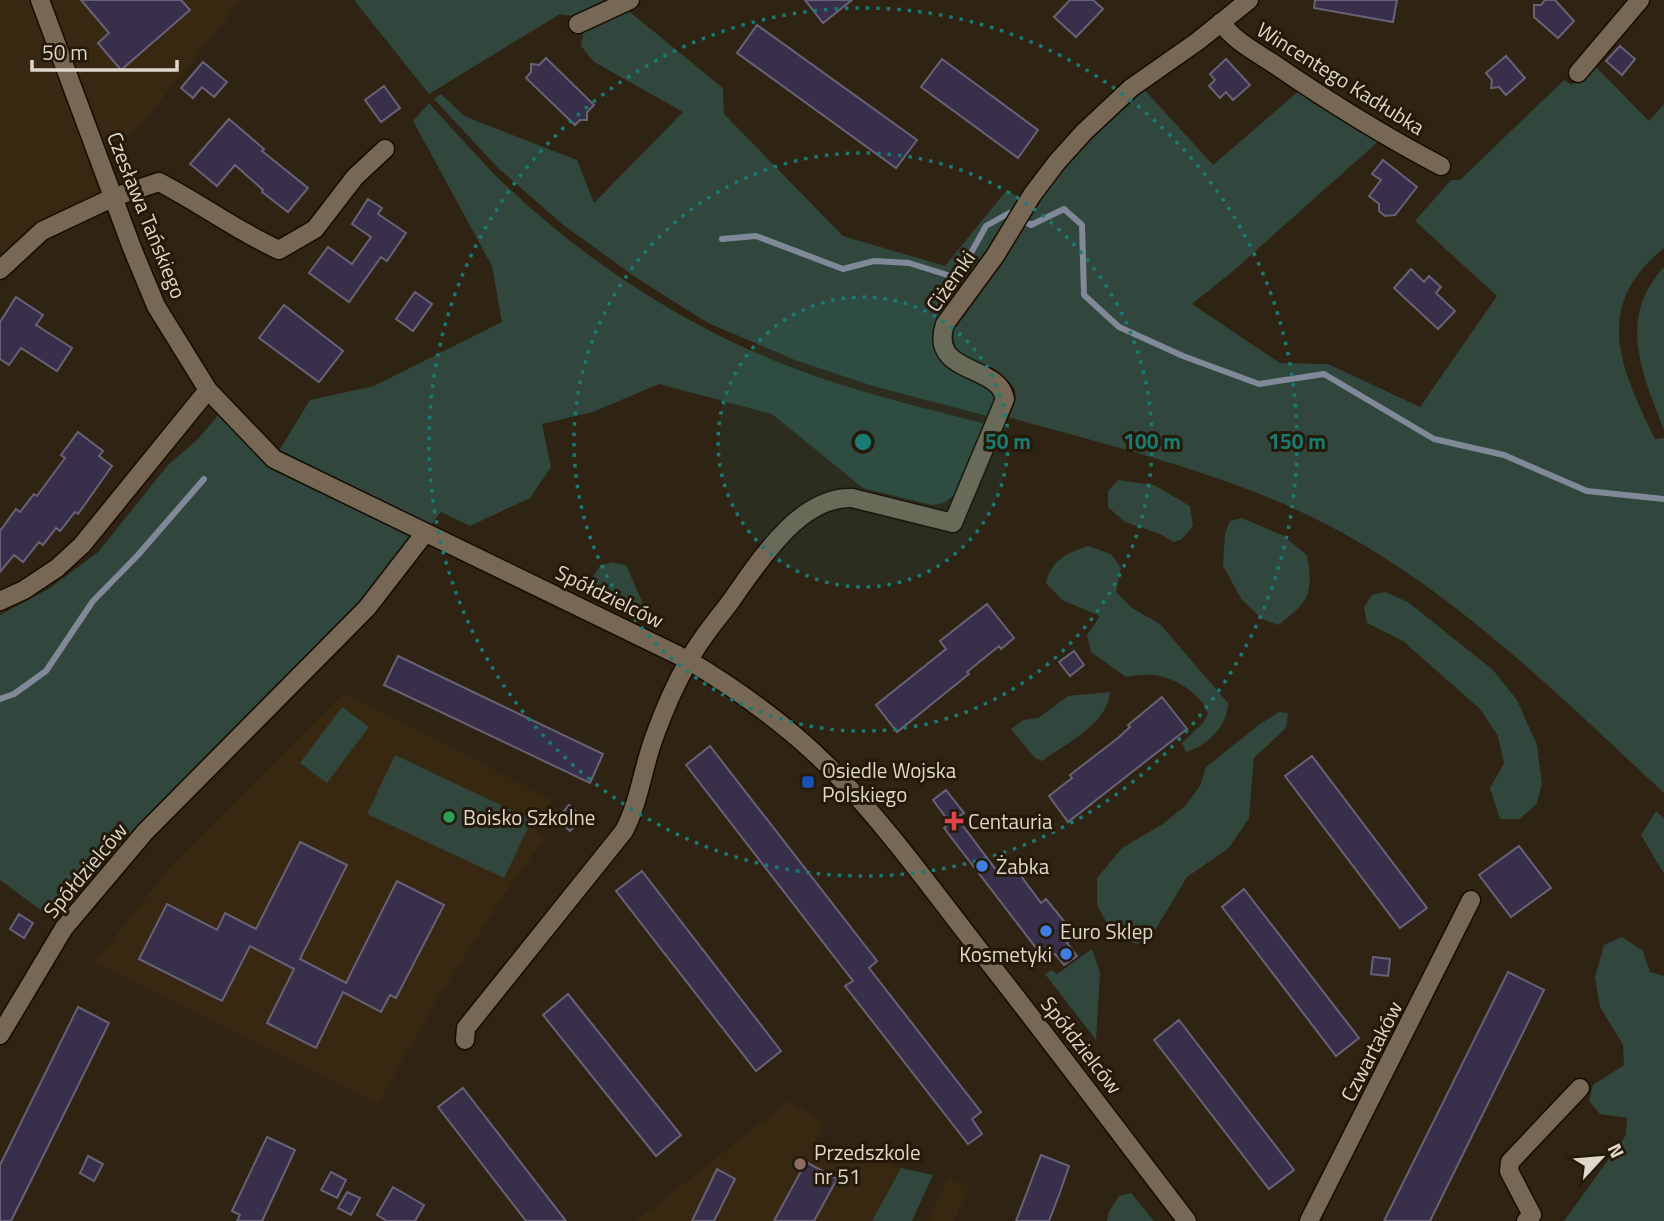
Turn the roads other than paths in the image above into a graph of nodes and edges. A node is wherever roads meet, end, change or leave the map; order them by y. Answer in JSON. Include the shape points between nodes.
{"nodes":[{"id":1,"x":40,"y":0,"type":"edge"},
{"id":2,"x":630,"y":0,"type":"edge"},
{"id":3,"x":1249,"y":0,"type":"edge"},
{"id":4,"x":1640,"y":0,"type":"edge"},
{"id":5,"x":1221,"y":22,"type":"junction"},
{"id":6,"x":578,"y":24,"type":"dead end"},
{"id":7,"x":1578,"y":73,"type":"dead end"},
{"id":8,"x":385,"y":149,"type":"dead end"},
{"id":9,"x":1441,"y":166,"type":"dead end"},
{"id":10,"x":114,"y":197,"type":"junction"},
{"id":11,"x":0,"y":270,"type":"edge"},
{"id":12,"x":208,"y":390,"type":"junction"},
{"id":13,"x":425,"y":533,"type":"junction"},
{"id":14,"x":0,"y":601,"type":"edge"},
{"id":15,"x":688,"y":660,"type":"junction"},
{"id":16,"x":1471,"y":900,"type":"dead end"},
{"id":17,"x":0,"y":1035,"type":"edge"},
{"id":18,"x":465,"y":1040,"type":"dead end"},
{"id":19,"x":1580,"y":1088,"type":"dead end"},
{"id":20,"x":1187,"y":1221,"type":"edge"},
{"id":21,"x":1310,"y":1221,"type":"edge"},
{"id":22,"x":1526,"y":1221,"type":"edge"}],
"edges":[{"from":1,"to":10,"type":"street","name":"Czesława Tańskiego"},
{"from":2,"to":6,"type":"street"},
{"from":3,"to":5,"type":"street","name":"Ciżemki"},
{"from":4,"to":7,"type":"street"},
{"from":5,"to":9,"type":"street","name":"Wincentego Kadłubka","via":[[1234,37],[1304,85]]},
{"from":5,"to":15,"type":"street","name":"Ciżemki","via":[[1112,104],[1057,162],[942,333],[954,361],[994,381],[1005,399],[953,523],[852,498],[820,505],[774,545]]},
{"from":8,"to":10,"type":"street","via":[[355,177],[315,229],[279,250],[159,182]]},
{"from":10,"to":11,"type":"street","via":[[42,231]]},
{"from":10,"to":12,"type":"street","name":"Czesława Tańskiego","via":[[156,306]]},
{"from":12,"to":13,"type":"street","name":"Czesława Tańskiego","via":[[274,459]]},
{"from":12,"to":14,"type":"street","via":[[82,545],[57,568]]},
{"from":13,"to":15,"type":"street","name":"Spółdzielców"},
{"from":13,"to":17,"type":"street","name":"Spółdzielców","via":[[367,608],[145,832],[59,936]]},
{"from":15,"to":18,"type":"street","name":"Ciżemki","via":[[654,736],[624,831],[466,1028]]},
{"from":15,"to":20,"type":"street","name":"Spółdzielców","via":[[793,735],[867,808]]},
{"from":16,"to":21,"type":"street","name":"Czwartaków"},
{"from":19,"to":22,"type":"street","via":[[1510,1162],[1509,1171],[1532,1215]]}]}
